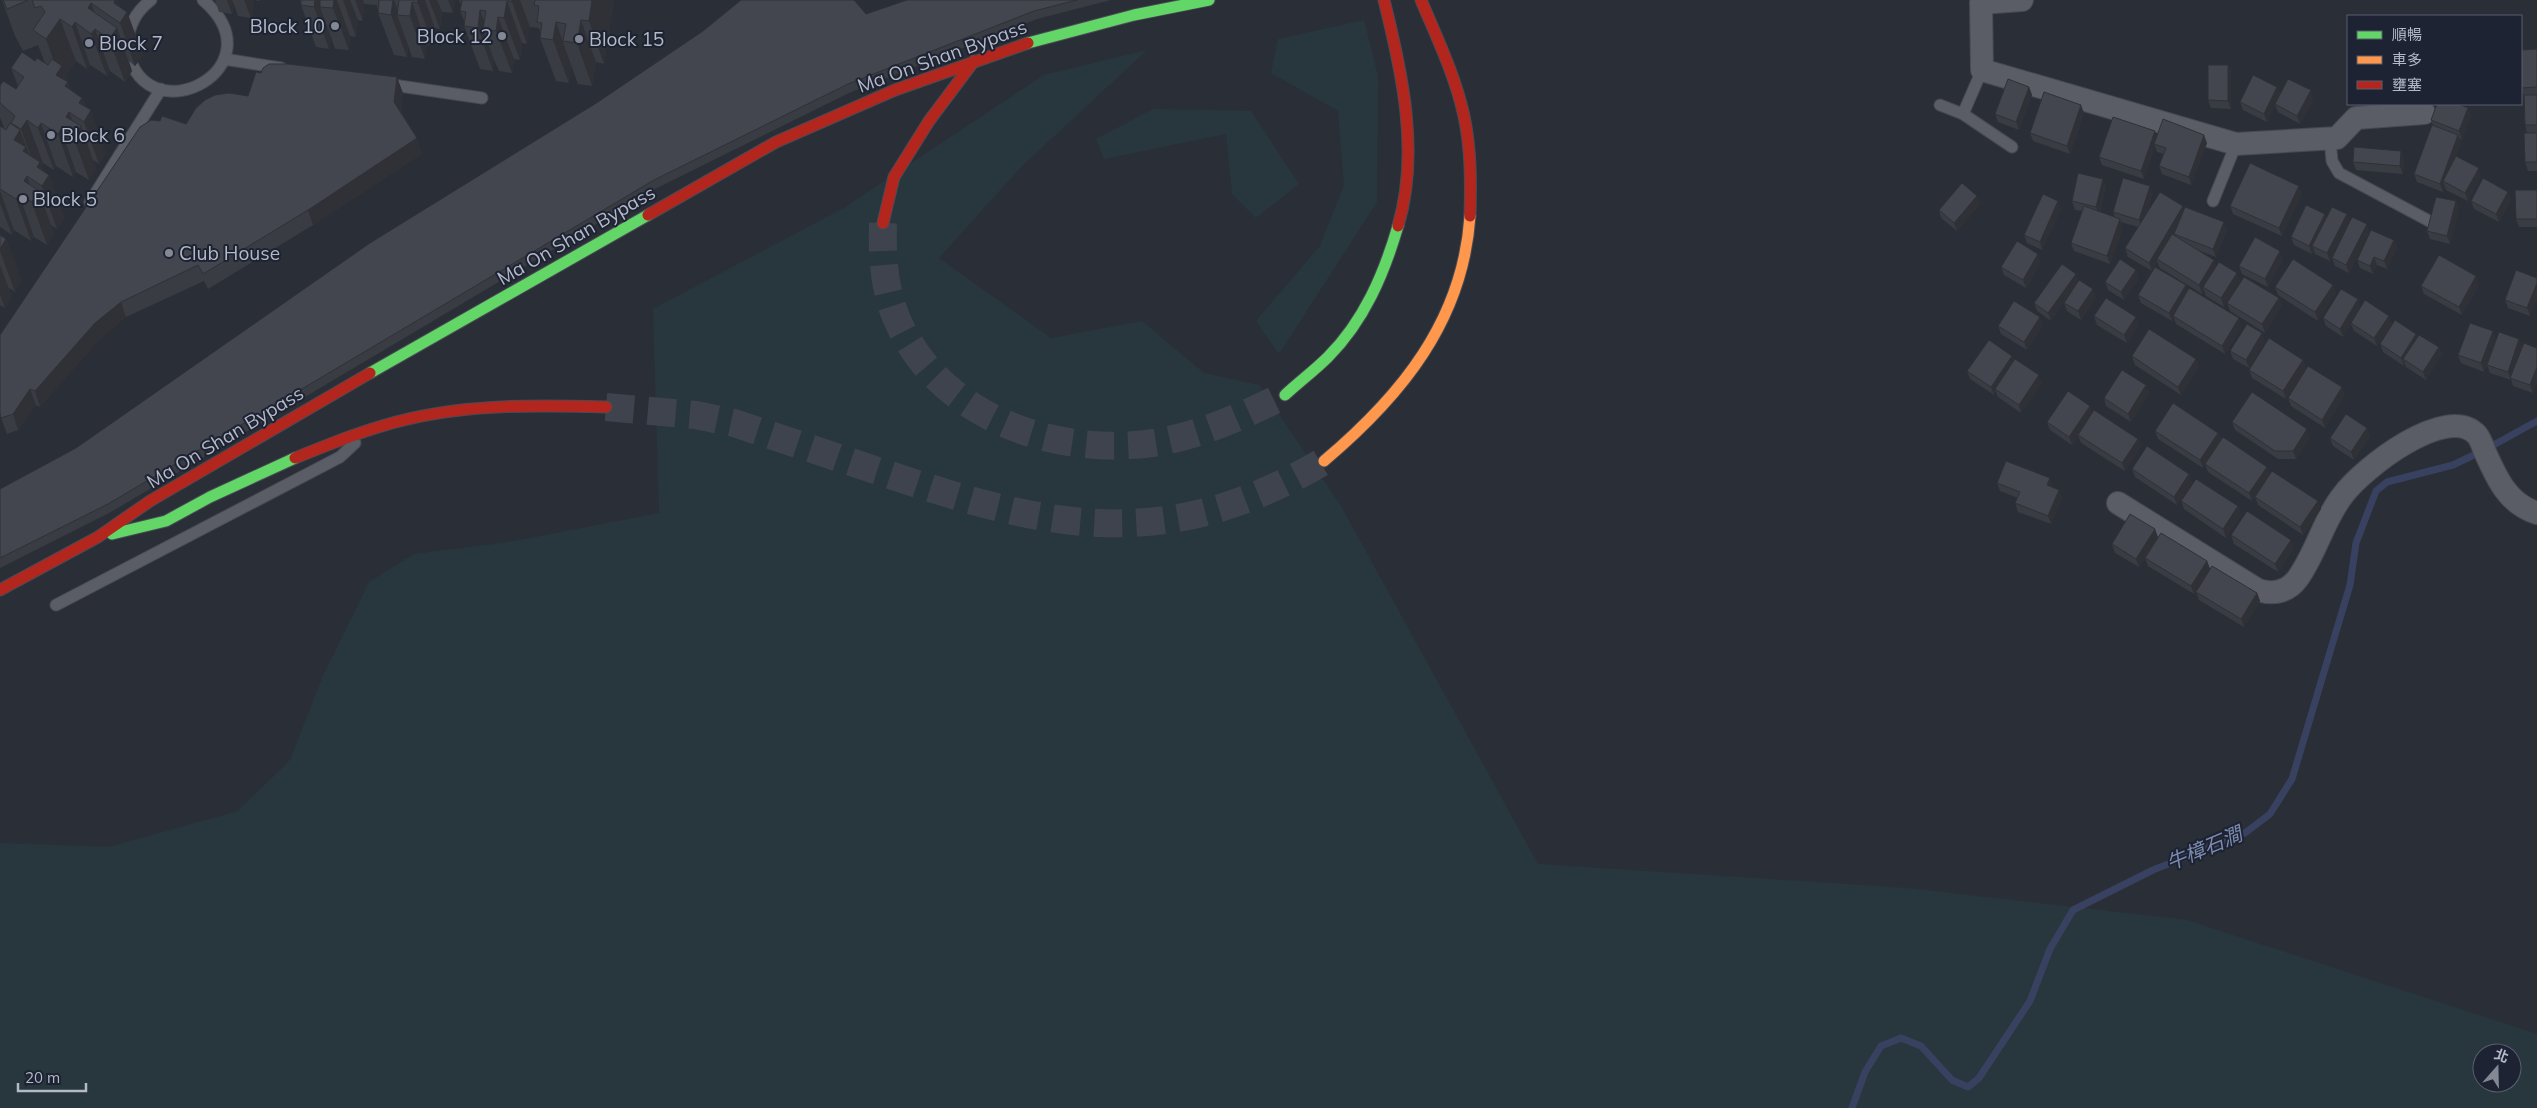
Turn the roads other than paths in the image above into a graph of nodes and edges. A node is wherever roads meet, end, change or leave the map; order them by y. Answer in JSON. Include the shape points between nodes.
{"nodes":[{"id":1,"x":151,"y":0,"type":"edge"},
{"id":2,"x":203,"y":0,"type":"edge"},
{"id":3,"x":1207,"y":0,"type":"edge"},
{"id":4,"x":1384,"y":0,"type":"edge"},
{"id":5,"x":1421,"y":0,"type":"edge"},
{"id":6,"x":2022,"y":0,"type":"edge"},
{"id":7,"x":224,"y":59,"type":"junction"},
{"id":8,"x":974,"y":62,"type":"junction"},
{"id":9,"x":291,"y":69,"type":"edge"},
{"id":10,"x":1982,"y":70,"type":"junction"},
{"id":11,"x":377,"y":82,"type":"edge"},
{"id":12,"x":161,"y":89,"type":"junction"},
{"id":13,"x":482,"y":98,"type":"dead end"},
{"id":14,"x":1940,"y":105,"type":"dead end"},
{"id":15,"x":2424,"y":113,"type":"dead end"},
{"id":16,"x":1963,"y":114,"type":"junction"},
{"id":17,"x":2330,"y":139,"type":"junction"},
{"id":18,"x":2236,"y":144,"type":"junction"},
{"id":19,"x":2012,"y":148,"type":"dead end"},
{"id":20,"x":2213,"y":201,"type":"dead end"},
{"id":21,"x":83,"y":213,"type":"edge"},
{"id":22,"x":883,"y":223,"type":"tunnel mouth"},
{"id":23,"x":2433,"y":223,"type":"edge"},
{"id":24,"x":1285,"y":395,"type":"tunnel mouth"},
{"id":25,"x":606,"y":407,"type":"tunnel mouth"},
{"id":26,"x":372,"y":429,"type":"junction"},
{"id":27,"x":1324,"y":461,"type":"tunnel mouth"},
{"id":28,"x":2118,"y":503,"type":"dead end"},
{"id":29,"x":2537,"y":513,"type":"edge"},
{"id":30,"x":98,"y":537,"type":"junction"},
{"id":31,"x":0,"y":590,"type":"edge"},
{"id":32,"x":56,"y":605,"type":"dead end"}],
"edges":[{"from":1,"to":12,"type":"lane","via":[[131,22],[128,54],[146,81]]},
{"from":2,"to":7,"type":"lane","via":[[224,26]]},
{"from":3,"to":8,"type":"main road","name":"Ma On Shan Bypass","via":[[1043,38]]},
{"from":4,"to":24,"type":"main road","via":[[1398,57],[1406,121],[1407,181],[1402,219],[1378,283],[1351,331],[1314,372]]},
{"from":5,"to":27,"type":"main road","via":[[1452,75],[1468,137],[1471,198],[1463,258],[1444,316],[1410,377],[1381,413]]},
{"from":6,"to":10,"type":"street","via":[[1981,3]]},
{"from":7,"to":9,"type":"lane"},
{"from":7,"to":12,"type":"lane","via":[[205,83],[191,90]]},
{"from":8,"to":22,"type":"main road","via":[[894,177]]},
{"from":8,"to":30,"type":"main road","name":"Ma On Shan Bypass","via":[[895,90],[776,142],[174,486]]},
{"from":10,"to":16,"type":"lane"},
{"from":10,"to":18,"type":"street"},
{"from":11,"to":13,"type":"lane"},
{"from":12,"to":21,"type":"lane"},
{"from":14,"to":16,"type":"lane"},
{"from":15,"to":17,"type":"street","via":[[2356,118],[2337,138]]},
{"from":16,"to":19,"type":"lane"},
{"from":17,"to":18,"type":"street"},
{"from":17,"to":23,"type":"lane","via":[[2332,162],[2339,173]]},
{"from":18,"to":20,"type":"lane"},
{"from":25,"to":26,"type":"main road","via":[[550,405],[454,409]]},
{"from":26,"to":30,"type":"main road","via":[[282,464],[161,523]]},
{"from":26,"to":32,"type":"lane","via":[[340,457]]},
{"from":28,"to":29,"type":"street","via":[[2258,590],[2269,593],[2291,588],[2342,496],[2361,474],[2408,442],[2446,426],[2460,426],[2476,434],[2511,499]]},
{"from":30,"to":31,"type":"main road","name":"Ma On Shan Bypass"}]}
